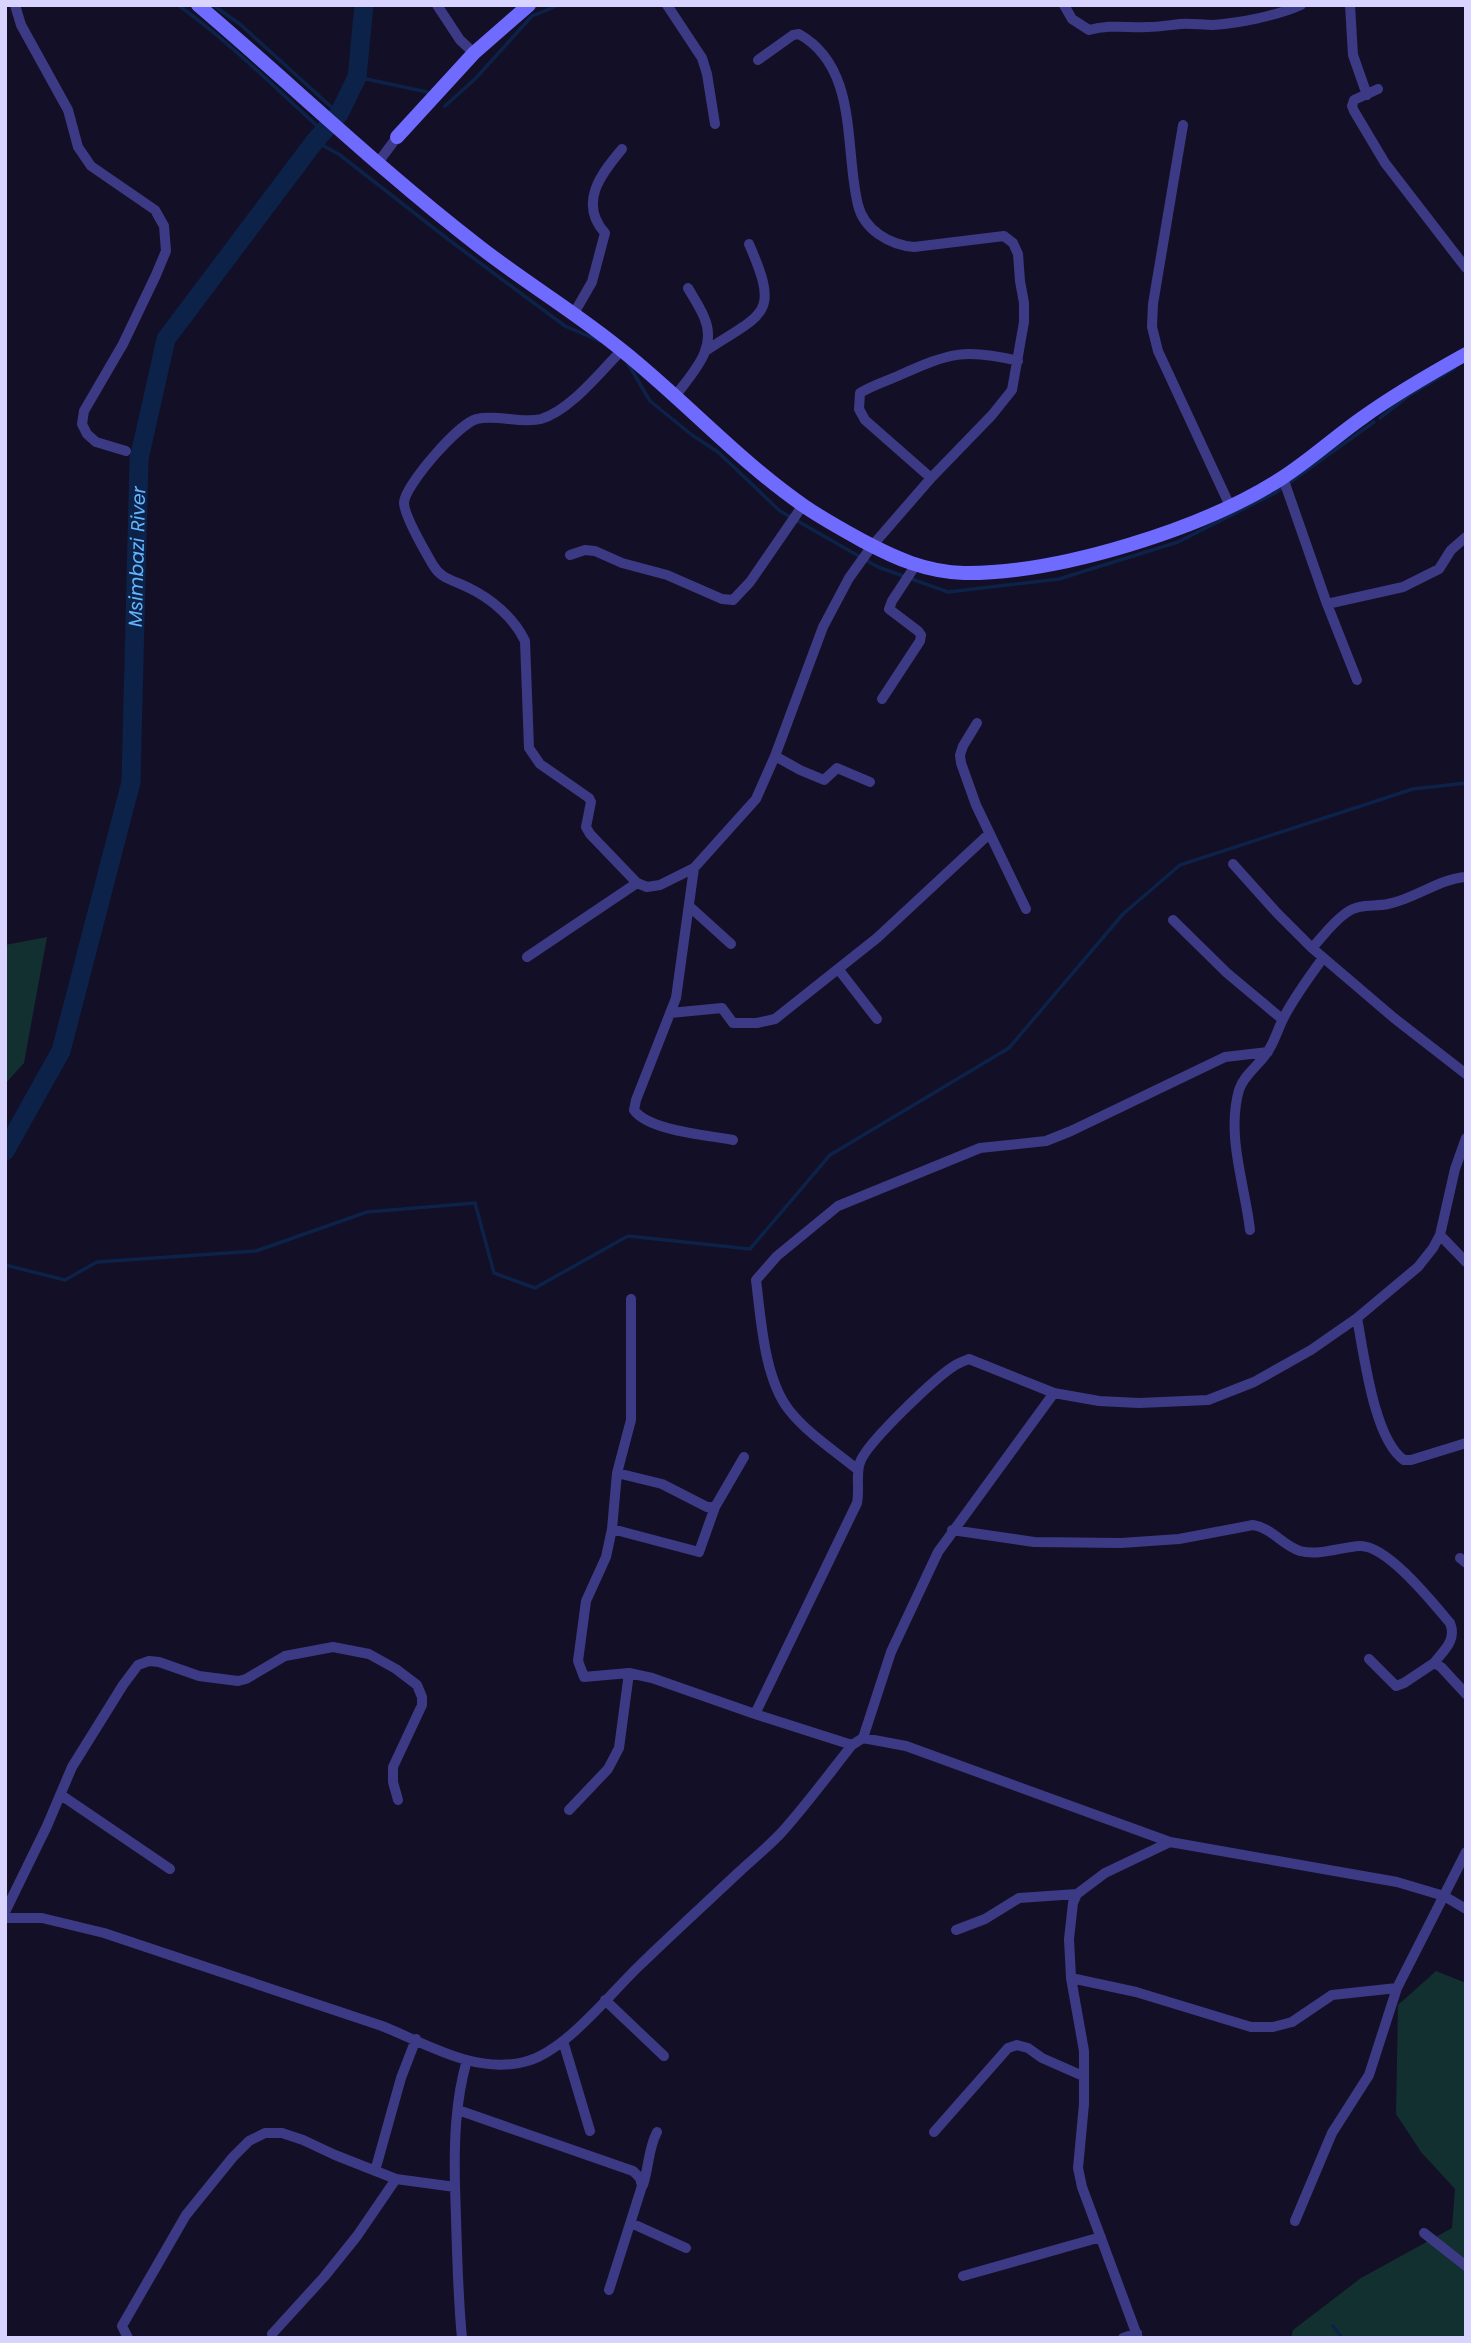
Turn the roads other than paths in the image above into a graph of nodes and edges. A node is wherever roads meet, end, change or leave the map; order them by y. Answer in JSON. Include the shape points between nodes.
{"nodes":[{"id":1,"x":15,"y":5,"type":"edge"},
{"id":2,"x":198,"y":5,"type":"edge"},
{"id":3,"x":437,"y":5,"type":"edge"},
{"id":4,"x":529,"y":5,"type":"edge"},
{"id":5,"x":667,"y":5,"type":"edge"},
{"id":6,"x":1064,"y":5,"type":"edge"},
{"id":7,"x":1301,"y":5,"type":"edge"},
{"id":8,"x":1350,"y":5,"type":"edge"},
{"id":9,"x":474,"y":53,"type":"junction"},
{"id":10,"x":758,"y":60,"type":"dead end"},
{"id":11,"x":1378,"y":89,"type":"dead end"},
{"id":12,"x":1367,"y":95,"type":"junction"},
{"id":13,"x":715,"y":124,"type":"dead end"},
{"id":14,"x":1183,"y":125,"type":"dead end"},
{"id":15,"x":397,"y":137,"type":"joint"},
{"id":16,"x":622,"y":149,"type":"dead end"},
{"id":17,"x":377,"y":164,"type":"junction"},
{"id":18,"x":749,"y":244,"type":"dead end"},
{"id":19,"x":1466,"y":268,"type":"edge"},
{"id":20,"x":688,"y":288,"type":"dead end"},
{"id":21,"x":573,"y":314,"type":"junction"},
{"id":22,"x":707,"y":349,"type":"junction"},
{"id":23,"x":622,"y":350,"type":"junction"},
{"id":24,"x":1466,"y":354,"type":"edge"},
{"id":25,"x":1018,"y":361,"type":"junction"},
{"id":26,"x":676,"y":395,"type":"junction"},
{"id":27,"x":126,"y":451,"type":"dead end"},
{"id":28,"x":931,"y":478,"type":"junction"},
{"id":29,"x":1283,"y":478,"type":"junction"},
{"id":30,"x":803,"y":505,"type":"junction"},
{"id":31,"x":1230,"y":506,"type":"junction"},
{"id":32,"x":1466,"y":537,"type":"edge"},
{"id":33,"x":872,"y":546,"type":"junction"},
{"id":34,"x":570,"y":555,"type":"dead end"},
{"id":35,"x":915,"y":566,"type":"junction"},
{"id":36,"x":1327,"y":604,"type":"junction"},
{"id":37,"x":1357,"y":680,"type":"dead end"},
{"id":38,"x":882,"y":699,"type":"dead end"},
{"id":39,"x":977,"y":723,"type":"dead end"},
{"id":40,"x":775,"y":756,"type":"junction"},
{"id":41,"x":870,"y":782,"type":"dead end"},
{"id":42,"x":989,"y":834,"type":"junction"},
{"id":43,"x":1233,"y":864,"type":"dead end"},
{"id":44,"x":694,"y":868,"type":"junction"},
{"id":45,"x":1466,"y":877,"type":"edge"},
{"id":46,"x":638,"y":883,"type":"junction"},
{"id":47,"x":688,"y":906,"type":"junction"},
{"id":48,"x":1026,"y":909,"type":"dead end"},
{"id":49,"x":1172,"y":920,"type":"dead end"},
{"id":50,"x":731,"y":944,"type":"dead end"},
{"id":51,"x":1312,"y":948,"type":"junction"},
{"id":52,"x":527,"y":957,"type":"dead end"},
{"id":53,"x":1323,"y":958,"type":"junction"},
{"id":54,"x":839,"y":970,"type":"junction"},
{"id":55,"x":670,"y":1013,"type":"junction"},
{"id":56,"x":877,"y":1019,"type":"dead end"},
{"id":57,"x":1282,"y":1019,"type":"junction"},
{"id":58,"x":1268,"y":1052,"type":"junction"},
{"id":59,"x":1466,"y":1074,"type":"edge"},
{"id":60,"x":1466,"y":1138,"type":"edge"},
{"id":61,"x":733,"y":1140,"type":"dead end"},
{"id":62,"x":1250,"y":1230,"type":"dead end"},
{"id":63,"x":1440,"y":1235,"type":"junction"},
{"id":64,"x":1466,"y":1262,"type":"edge"},
{"id":65,"x":631,"y":1299,"type":"dead end"},
{"id":66,"x":1357,"y":1318,"type":"junction"},
{"id":67,"x":1054,"y":1393,"type":"junction"},
{"id":68,"x":1466,"y":1443,"type":"edge"},
{"id":69,"x":744,"y":1457,"type":"dead end"},
{"id":70,"x":858,"y":1470,"type":"junction"},
{"id":71,"x":617,"y":1473,"type":"junction"},
{"id":72,"x":715,"y":1507,"type":"junction"},
{"id":73,"x":612,"y":1529,"type":"junction"},
{"id":74,"x":952,"y":1530,"type":"junction"},
{"id":75,"x":1369,"y":1659,"type":"dead end"},
{"id":76,"x":1434,"y":1663,"type":"junction"},
{"id":77,"x":629,"y":1674,"type":"junction"},
{"id":78,"x":1466,"y":1694,"type":"edge"},
{"id":79,"x":755,"y":1714,"type":"junction"},
{"id":80,"x":863,"y":1738,"type":"junction"},
{"id":81,"x":852,"y":1745,"type":"junction"},
{"id":82,"x":61,"y":1795,"type":"junction"},
{"id":83,"x":398,"y":1800,"type":"dead end"},
{"id":84,"x":569,"y":1810,"type":"dead end"},
{"id":85,"x":1170,"y":1842,"type":"junction"},
{"id":86,"x":1466,"y":1852,"type":"edge"},
{"id":87,"x":170,"y":1869,"type":"dead end"},
{"id":88,"x":1077,"y":1894,"type":"junction"},
{"id":89,"x":1444,"y":1896,"type":"junction"},
{"id":90,"x":1466,"y":1909,"type":"edge"},
{"id":91,"x":5,"y":1912,"type":"edge"},
{"id":92,"x":5,"y":1918,"type":"edge"},
{"id":93,"x":956,"y":1930,"type":"dead end"},
{"id":94,"x":1071,"y":1978,"type":"junction"},
{"id":95,"x":1397,"y":1988,"type":"junction"},
{"id":96,"x":605,"y":2000,"type":"junction"},
{"id":97,"x":416,"y":2039,"type":"junction"},
{"id":98,"x":563,"y":2041,"type":"junction"},
{"id":99,"x":664,"y":2056,"type":"dead end"},
{"id":100,"x":467,"y":2060,"type":"junction"},
{"id":101,"x":1083,"y":2076,"type":"junction"},
{"id":102,"x":458,"y":2110,"type":"junction"},
{"id":103,"x":590,"y":2131,"type":"dead end"},
{"id":104,"x":657,"y":2132,"type":"dead end"},
{"id":105,"x":934,"y":2132,"type":"dead end"},
{"id":106,"x":375,"y":2171,"type":"junction"},
{"id":107,"x":396,"y":2179,"type":"junction"},
{"id":108,"x":642,"y":2186,"type":"junction"},
{"id":109,"x":456,"y":2187,"type":"junction"},
{"id":110,"x":1295,"y":2221,"type":"dead end"},
{"id":111,"x":631,"y":2223,"type":"junction"},
{"id":112,"x":1424,"y":2233,"type":"dead end"},
{"id":113,"x":1101,"y":2237,"type":"junction"},
{"id":114,"x":686,"y":2248,"type":"dead end"},
{"id":115,"x":1466,"y":2266,"type":"edge"},
{"id":116,"x":963,"y":2276,"type":"dead end"},
{"id":117,"x":609,"y":2290,"type":"dead end"},
{"id":118,"x":272,"y":2334,"type":"dead end"},
{"id":119,"x":1137,"y":2335,"type":"edge"},
{"id":120,"x":128,"y":2338,"type":"edge"},
{"id":121,"x":462,"y":2338,"type":"edge"},
{"id":122,"x":1122,"y":2338,"type":"edge"}],
"edges":[{"from":1,"to":27,"type":"street","via":[[21,25],[68,110],[78,147],[91,166],[155,211],[164,226],[166,251],[156,275],[84,411],[82,424],[87,434],[96,442]]},
{"from":2,"to":17,"type":"main road"},
{"from":3,"to":9,"type":"street"},
{"from":4,"to":9,"type":"main road"},
{"from":5,"to":13,"type":"street","via":[[702,58]]},
{"from":6,"to":7,"type":"street","via":[[1072,19],[1090,30],[1213,25],[1263,19]]},
{"from":8,"to":12,"type":"street","via":[[1353,55]]},
{"from":9,"to":15,"type":"main road"},
{"from":10,"to":25,"type":"street","via":[[793,35],[799,34],[818,48],[831,67],[848,117],[858,207],[867,224],[881,236],[899,246],[914,247],[1004,236],[1013,243],[1024,303]]},
{"from":11,"to":12,"type":"street"},
{"from":12,"to":19,"type":"street","via":[[1352,103],[1354,111],[1385,163]]},
{"from":14,"to":31,"type":"street","via":[[1152,327],[1157,351]]},
{"from":15,"to":17,"type":"street"},
{"from":16,"to":21,"type":"street","via":[[597,180],[592,210],[605,233],[592,282]]},
{"from":17,"to":21,"type":"main road","via":[[478,246]]},
{"from":18,"to":22,"type":"street","via":[[762,273],[764,306],[752,321]]},
{"from":20,"to":22,"type":"street","via":[[705,318]]},
{"from":21,"to":23,"type":"main road"},
{"from":22,"to":26,"type":"street"},
{"from":23,"to":26,"type":"main road"},
{"from":23,"to":46,"type":"street","via":[[575,397],[547,416],[476,419],[463,426],[417,476],[404,500],[437,573],[486,598],[517,626],[525,641],[529,748],[540,764],[589,798],[586,827],[590,834]]},
{"from":24,"to":29,"type":"main road","via":[[1365,416]]},
{"from":25,"to":28,"type":"street","via":[[1012,390],[1004,401]]},
{"from":25,"to":28,"type":"street","via":[[987,354],[948,356],[860,393],[859,409],[865,420]]},
{"from":26,"to":30,"type":"main road"},
{"from":28,"to":33,"type":"street"},
{"from":29,"to":31,"type":"main road"},
{"from":29,"to":36,"type":"street"},
{"from":30,"to":33,"type":"main road"},
{"from":30,"to":34,"type":"street","via":[[733,600],[594,551]]},
{"from":31,"to":35,"type":"main road","via":[[1168,532],[1068,560],[962,573]]},
{"from":32,"to":36,"type":"street","via":[[1439,569],[1403,587]]},
{"from":33,"to":35,"type":"main road"},
{"from":33,"to":40,"type":"street","via":[[823,627]]},
{"from":35,"to":38,"type":"street","via":[[889,609],[918,631],[920,641]]},
{"from":36,"to":37,"type":"street"},
{"from":39,"to":42,"type":"street","via":[[960,755]]},
{"from":40,"to":41,"type":"street","via":[[824,780],[837,768]]},
{"from":40,"to":44,"type":"street","via":[[756,799]]},
{"from":42,"to":48,"type":"street"},
{"from":42,"to":54,"type":"street"},
{"from":43,"to":51,"type":"street"},
{"from":44,"to":46,"type":"street","via":[[660,885]]},
{"from":44,"to":47,"type":"street"},
{"from":45,"to":51,"type":"street","via":[[1399,901],[1355,908]]},
{"from":46,"to":52,"type":"street"},
{"from":47,"to":50,"type":"street"},
{"from":47,"to":55,"type":"street","via":[[679,984]]},
{"from":49,"to":57,"type":"street"},
{"from":51,"to":53,"type":"street"},
{"from":53,"to":57,"type":"street"},
{"from":53,"to":59,"type":"street"},
{"from":54,"to":55,"type":"street","via":[[775,1020],[733,1023],[722,1008]]},
{"from":54,"to":56,"type":"street"},
{"from":55,"to":61,"type":"street","via":[[634,1110],[639,1118],[656,1125]]},
{"from":57,"to":58,"type":"street"},
{"from":58,"to":62,"type":"street","via":[[1244,1080],[1237,1107],[1237,1156]]},
{"from":58,"to":70,"type":"street","via":[[1225,1057],[1046,1141],[980,1148],[895,1182],[838,1206],[777,1256],[756,1280],[775,1384],[789,1409]]},
{"from":60,"to":63,"type":"street","via":[[1454,1169]]},
{"from":63,"to":64,"type":"street"},
{"from":63,"to":66,"type":"street","via":[[1418,1267]]},
{"from":65,"to":71,"type":"street","via":[[631,1420]]},
{"from":66,"to":67,"type":"street","via":[[1254,1382],[1208,1400],[1139,1403]]},
{"from":66,"to":68,"type":"street","via":[[1374,1400],[1395,1455],[1411,1460]]},
{"from":67,"to":70,"type":"street","via":[[984,1364],[962,1362],[887,1428],[861,1459]]},
{"from":67,"to":74,"type":"street"},
{"from":69,"to":72,"type":"street"},
{"from":70,"to":79,"type":"street","via":[[857,1503]]},
{"from":71,"to":72,"type":"street","via":[[663,1484]]},
{"from":71,"to":73,"type":"street"},
{"from":72,"to":73,"type":"street","via":[[699,1552]]},
{"from":73,"to":77,"type":"street","via":[[606,1557],[586,1601],[578,1661],[584,1677]]},
{"from":74,"to":76,"type":"street","via":[[1034,1542],[1121,1543],[1179,1539],[1253,1525],[1302,1551],[1370,1547],[1406,1573],[1450,1623],[1453,1638]]},
{"from":74,"to":80,"type":"street","via":[[891,1651]]},
{"from":75,"to":76,"type":"street","via":[[1396,1686]]},
{"from":76,"to":78,"type":"street"},
{"from":77,"to":79,"type":"street"},
{"from":77,"to":84,"type":"street","via":[[618,1748],[608,1769]]},
{"from":79,"to":81,"type":"street"},
{"from":80,"to":81,"type":"street"},
{"from":80,"to":85,"type":"street","via":[[906,1746]]},
{"from":81,"to":96,"type":"street","via":[[781,1832]]},
{"from":82,"to":83,"type":"street","via":[[72,1767],[138,1665],[159,1662],[199,1676],[238,1681],[285,1656],[333,1647],[369,1654],[417,1685],[422,1705],[393,1767]]},
{"from":82,"to":87,"type":"street"},
{"from":82,"to":91,"type":"street"},
{"from":85,"to":88,"type":"street","via":[[1105,1873]]},
{"from":85,"to":89,"type":"street","via":[[1397,1882]]},
{"from":86,"to":89,"type":"street"},
{"from":88,"to":93,"type":"street","via":[[1019,1898]]},
{"from":88,"to":94,"type":"street","via":[[1069,1940]]},
{"from":89,"to":90,"type":"street"},
{"from":89,"to":95,"type":"street"},
{"from":92,"to":97,"type":"street","via":[[42,1918],[104,1933]]},
{"from":94,"to":95,"type":"street","via":[[1136,1992],[1251,2027],[1292,2022],[1332,1995]]},
{"from":94,"to":101,"type":"street","via":[[1083,2037]]},
{"from":95,"to":110,"type":"street","via":[[1369,2075],[1332,2133]]},
{"from":96,"to":98,"type":"street"},
{"from":96,"to":99,"type":"street"},
{"from":97,"to":100,"type":"street"},
{"from":97,"to":106,"type":"street"},
{"from":98,"to":100,"type":"street","via":[[527,2062],[500,2065]]},
{"from":98,"to":103,"type":"street"},
{"from":100,"to":102,"type":"street"},
{"from":101,"to":105,"type":"street","via":[[1028,2049],[1008,2048]]},
{"from":101,"to":113,"type":"street","via":[[1078,2168]]},
{"from":102,"to":108,"type":"street","via":[[633,2171]]},
{"from":102,"to":109,"type":"street","via":[[453,2161]]},
{"from":104,"to":108,"type":"street"},
{"from":106,"to":107,"type":"street"},
{"from":106,"to":120,"type":"street","via":[[291,2136],[265,2133],[249,2141],[186,2215],[122,2326]]},
{"from":107,"to":109,"type":"street"},
{"from":107,"to":118,"type":"street","via":[[348,2247]]},
{"from":108,"to":111,"type":"street"},
{"from":109,"to":121,"type":"street"},
{"from":111,"to":114,"type":"street"},
{"from":111,"to":117,"type":"street"},
{"from":112,"to":115,"type":"street"},
{"from":113,"to":116,"type":"street"},
{"from":113,"to":119,"type":"street"},
{"from":119,"to":122,"type":"street"}]}
